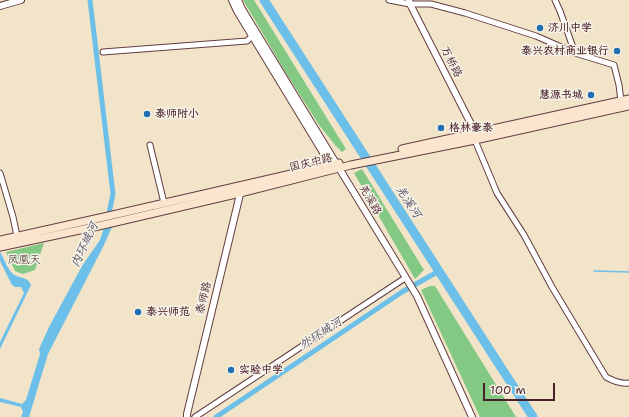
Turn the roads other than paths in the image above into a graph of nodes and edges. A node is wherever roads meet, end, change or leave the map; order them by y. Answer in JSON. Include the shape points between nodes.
{"nodes":[{"id":1,"x":7,"y":0,"type":"edge"},
{"id":2,"x":21,"y":0,"type":"edge"},
{"id":3,"x":232,"y":0,"type":"edge"},
{"id":4,"x":238,"y":0,"type":"edge"},
{"id":5,"x":389,"y":0,"type":"edge"},
{"id":6,"x":555,"y":0,"type":"edge"},
{"id":7,"x":0,"y":2,"type":"edge"},
{"id":8,"x":410,"y":2,"type":"edge"},
{"id":9,"x":0,"y":6,"type":"edge"},
{"id":10,"x":254,"y":34,"type":"junction"},
{"id":11,"x":103,"y":52,"type":"dead end"},
{"id":12,"x":575,"y":53,"type":"junction"},
{"id":13,"x":629,"y":99,"type":"edge"},
{"id":14,"x":621,"y":101,"type":"junction"},
{"id":15,"x":629,"y":106,"type":"edge"},
{"id":16,"x":474,"y":137,"type":"junction"},
{"id":17,"x":150,"y":145,"type":"dead end"},
{"id":18,"x":335,"y":166,"type":"junction"},
{"id":19,"x":0,"y":173,"type":"edge"},
{"id":20,"x":242,"y":185,"type":"junction"},
{"id":21,"x":240,"y":193,"type":"junction"},
{"id":22,"x":164,"y":203,"type":"junction"},
{"id":23,"x":103,"y":221,"type":"junction"},
{"id":24,"x":17,"y":236,"type":"junction"},
{"id":25,"x":0,"y":240,"type":"edge"},
{"id":26,"x":0,"y":247,"type":"edge"},
{"id":27,"x":405,"y":278,"type":"junction"},
{"id":28,"x":629,"y":383,"type":"edge"},
{"id":29,"x":188,"y":417,"type":"edge"},
{"id":30,"x":195,"y":417,"type":"edge"},
{"id":31,"x":472,"y":417,"type":"edge"}],
"edges":[{"from":1,"to":7,"type":"street"},
{"from":2,"to":9,"type":"street"},
{"from":3,"to":10,"type":"street","name":"羌溪路"},
{"from":4,"to":10,"type":"street","name":"羌溪路"},
{"from":5,"to":8,"type":"street"},
{"from":6,"to":12,"type":"street"},
{"from":8,"to":12,"type":"street","via":[[431,4],[465,13],[536,36]]},
{"from":8,"to":16,"type":"street","name":"万桥路","via":[[471,124]]},
{"from":10,"to":11,"type":"street","via":[[247,41]]},
{"from":10,"to":18,"type":"street","name":"羌溪路"},
{"from":12,"to":14,"type":"street","via":[[614,65]]},
{"from":13,"to":14,"type":"main road"},
{"from":14,"to":16,"type":"main road"},
{"from":15,"to":16,"type":"main road"},
{"from":16,"to":18,"type":"main road","name":"国庆中路"},
{"from":16,"to":28,"type":"street","via":[[497,193],[606,377],[624,384]]},
{"from":17,"to":22,"type":"street"},
{"from":18,"to":20,"type":"main road","name":"国庆中路"},
{"from":18,"to":21,"type":"main road","name":"国庆中路"},
{"from":18,"to":27,"type":"street","name":"羌溪路"},
{"from":19,"to":24,"type":"street"},
{"from":20,"to":21,"type":"street","name":"泰师路"},
{"from":20,"to":22,"type":"main road","name":"国庆中路"},
{"from":21,"to":23,"type":"main road","name":"国庆中路","via":[[115,222]]},
{"from":21,"to":29,"type":"street","name":"泰师路"},
{"from":22,"to":23,"type":"main road","name":"国庆中路","via":[[117,214]]},
{"from":23,"to":24,"type":"main road","name":"国庆中路"},
{"from":23,"to":26,"type":"main road","name":"国庆中路"},
{"from":24,"to":25,"type":"main road","name":"国庆中路"},
{"from":27,"to":30,"type":"street"},
{"from":27,"to":31,"type":"street","name":"羌溪路","via":[[417,296]]}]}
